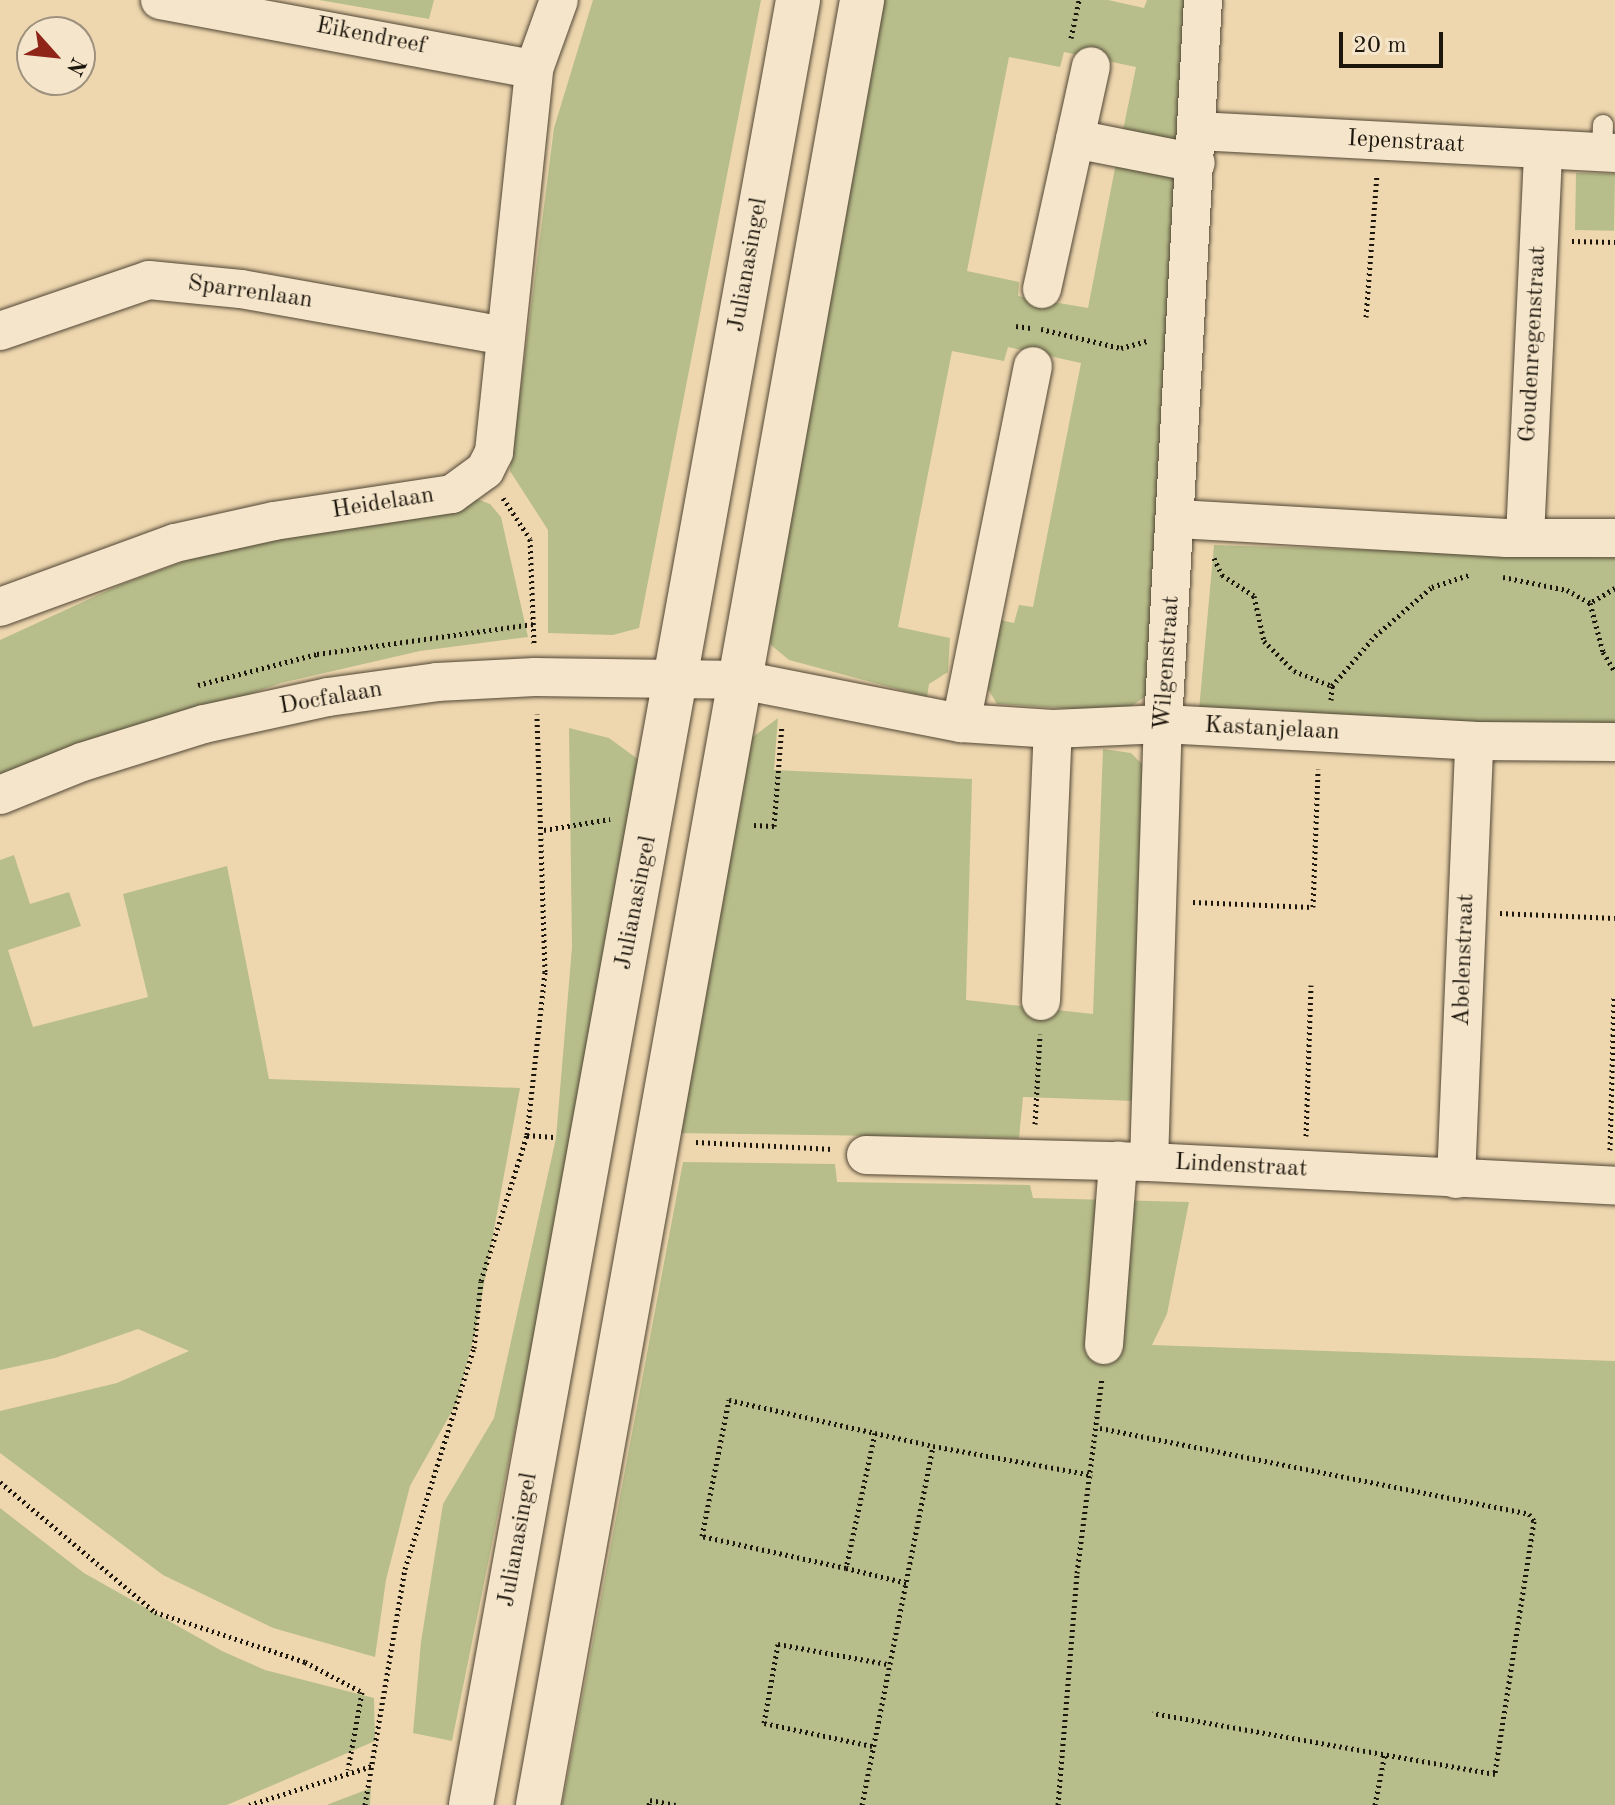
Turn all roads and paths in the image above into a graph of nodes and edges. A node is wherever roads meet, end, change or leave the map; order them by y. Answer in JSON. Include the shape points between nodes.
{"nodes":[{"id":1,"x":160,"y":0,"type":"edge"},
{"id":2,"x":559,"y":0,"type":"edge"},
{"id":3,"x":798,"y":0,"type":"edge"},
{"id":4,"x":862,"y":0,"type":"edge"},
{"id":5,"x":1203,"y":0,"type":"edge"},
{"id":6,"x":1091,"y":66,"type":"dead end"},
{"id":7,"x":534,"y":69,"type":"junction"},
{"id":8,"x":1075,"y":139,"type":"junction"},
{"id":9,"x":1380,"y":142,"type":"junction"},
{"id":10,"x":1607,"y":144,"type":"edge"},
{"id":11,"x":1196,"y":147,"type":"junction"},
{"id":12,"x":1543,"y":151,"type":"junction"},
{"id":13,"x":1042,"y":289,"type":"joint"},
{"id":14,"x":1366,"y":317,"type":"dead end"},
{"id":15,"x":1016,"y":326,"type":"junction"},
{"id":16,"x":0,"y":331,"type":"edge"},
{"id":17,"x":1186,"y":332,"type":"junction"},
{"id":18,"x":505,"y":336,"type":"junction"},
{"id":19,"x":1033,"y":366,"type":"joint"},
{"id":20,"x":485,"y":470,"type":"junction"},
{"id":21,"x":1187,"y":519,"type":"junction"},
{"id":22,"x":1525,"y":537,"type":"junction"},
{"id":23,"x":1615,"y":538,"type":"edge"},
{"id":24,"x":1478,"y":576,"type":"dead end"},
{"id":25,"x":1490,"y":576,"type":"dead end"},
{"id":26,"x":1615,"y":588,"type":"edge"},
{"id":27,"x":1590,"y":603,"type":"junction"},
{"id":28,"x":0,"y":607,"type":"edge"},
{"id":29,"x":1615,"y":672,"type":"edge"},
{"id":30,"x":535,"y":677,"type":"junction"},
{"id":31,"x":675,"y":677,"type":"junction"},
{"id":32,"x":741,"y":680,"type":"junction"},
{"id":33,"x":1332,"y":686,"type":"junction"},
{"id":34,"x":961,"y":723,"type":"junction"},
{"id":35,"x":1163,"y":724,"type":"junction"},
{"id":36,"x":1053,"y":729,"type":"junction"},
{"id":37,"x":1324,"y":733,"type":"junction"},
{"id":38,"x":1474,"y":741,"type":"junction"},
{"id":39,"x":1615,"y":742,"type":"edge"},
{"id":40,"x":0,"y":795,"type":"edge"},
{"id":41,"x":1157,"y":901,"type":"junction"},
{"id":42,"x":1467,"y":912,"type":"junction"},
{"id":43,"x":1615,"y":918,"type":"edge"},
{"id":44,"x":1311,"y":985,"type":"dead end"},
{"id":45,"x":1614,"y":995,"type":"edge"},
{"id":46,"x":1041,"y":1001,"type":"joint"},
{"id":47,"x":866,"y":1155,"type":"dead end"},
{"id":48,"x":1033,"y":1159,"type":"junction"},
{"id":49,"x":1133,"y":1162,"type":"junction"},
{"id":50,"x":1305,"y":1171,"type":"junction"},
{"id":51,"x":1456,"y":1179,"type":"junction"},
{"id":52,"x":1612,"y":1186,"type":"edge"},
{"id":53,"x":1104,"y":1345,"type":"joint"},
{"id":54,"x":1100,"y":1428,"type":"junction"},
{"id":55,"x":875,"y":1433,"type":"junction"},
{"id":56,"x":933,"y":1446,"type":"junction"},
{"id":57,"x":1092,"y":1475,"type":"junction"},
{"id":58,"x":0,"y":1482,"type":"edge"},
{"id":59,"x":846,"y":1568,"type":"junction"},
{"id":60,"x":907,"y":1583,"type":"junction"},
{"id":61,"x":887,"y":1664,"type":"junction"},
{"id":62,"x":1152,"y":1713,"type":"dead end"},
{"id":63,"x":872,"y":1746,"type":"junction"},
{"id":64,"x":1385,"y":1753,"type":"junction"},
{"id":65,"x":372,"y":1766,"type":"junction"},
{"id":66,"x":348,"y":1770,"type":"junction"},
{"id":67,"x":471,"y":1801,"type":"edge"},
{"id":68,"x":249,"y":1805,"type":"edge"},
{"id":69,"x":365,"y":1805,"type":"edge"},
{"id":70,"x":538,"y":1805,"type":"edge"},
{"id":71,"x":649,"y":1805,"type":"edge"},
{"id":72,"x":676,"y":1805,"type":"edge"},
{"id":73,"x":862,"y":1805,"type":"edge"},
{"id":74,"x":1058,"y":1805,"type":"edge"},
{"id":75,"x":1375,"y":1805,"type":"edge"}],
"edges":[{"from":1,"to":7,"type":"street","name":"Eikendreef"},
{"from":2,"to":7,"type":"street"},
{"from":3,"to":31,"type":"main road","name":"Julianasingel"},
{"from":4,"to":32,"type":"main road"},
{"from":5,"to":11,"type":"street","name":"Wilgenstraat"},
{"from":6,"to":8,"type":"street"},
{"from":7,"to":18,"type":"street"},
{"from":8,"to":11,"type":"street"},
{"from":8,"to":13,"type":"street"},
{"from":9,"to":11,"type":"street","name":"Iepenstraat"},
{"from":9,"to":12,"type":"street","name":"Iepenstraat"},
{"from":9,"to":14,"type":"path"},
{"from":10,"to":12,"type":"street","name":"Iepenstraat"},
{"from":11,"to":17,"type":"street","name":"Wilgenstraat"},
{"from":12,"to":22,"type":"street","name":"Goudenregenstraat"},
{"from":13,"to":15,"type":"path","via":[[1025,286]]},
{"from":15,"to":17,"type":"path","via":[[1068,332],[1121,348]]},
{"from":15,"to":19,"type":"path","via":[[1009,362]]},
{"from":16,"to":18,"type":"street","name":"Sparrenlaan","via":[[149,280],[241,289]]},
{"from":17,"to":21,"type":"street","name":"Wilgenstraat"},
{"from":18,"to":20,"type":"street","via":[[494,452]]},
{"from":19,"to":34,"type":"street"},
{"from":20,"to":28,"type":"street","name":"Heidelaan","via":[[452,494],[274,521],[175,543]]},
{"from":20,"to":30,"type":"path","via":[[530,539]]},
{"from":21,"to":22,"type":"street"},
{"from":21,"to":33,"type":"path","via":[[1222,575],[1254,596],[1264,641],[1294,671]]},
{"from":21,"to":35,"type":"street","name":"Wilgenstraat"},
{"from":22,"to":23,"type":"street"},
{"from":24,"to":33,"type":"path","via":[[1432,587],[1375,636]]},
{"from":25,"to":27,"type":"path","via":[[1567,590]]},
{"from":26,"to":27,"type":"path"},
{"from":27,"to":29,"type":"path","via":[[1603,652]]},
{"from":30,"to":31,"type":"street","name":"Docfalaan"},
{"from":30,"to":40,"type":"street","name":"Docfalaan","via":[[437,682],[328,697],[204,724],[82,762]]},
{"from":30,"to":65,"type":"path","via":[[545,972],[527,1135],[481,1281],[474,1348],[405,1569]]},
{"from":31,"to":32,"type":"street","name":"Docfalaan"},
{"from":31,"to":67,"type":"main road","name":"Julianasingel","via":[[655,811]]},
{"from":32,"to":34,"type":"street","name":"Kastanjelaan"},
{"from":32,"to":70,"type":"main road"},
{"from":33,"to":37,"type":"path"},
{"from":34,"to":36,"type":"street","name":"Kastanjelaan"},
{"from":35,"to":36,"type":"street","name":"Kastanjelaan"},
{"from":35,"to":37,"type":"street","name":"Kastanjelaan"},
{"from":35,"to":41,"type":"street","name":"Wilgenstraat"},
{"from":36,"to":46,"type":"street"},
{"from":37,"to":38,"type":"street","name":"Kastanjelaan"},
{"from":37,"to":41,"type":"path","via":[[1313,907]]},
{"from":38,"to":39,"type":"street","name":"Kastanjelaan"},
{"from":38,"to":42,"type":"street","name":"Abelenstraat"},
{"from":41,"to":49,"type":"street","name":"Wilgenstraat"},
{"from":42,"to":43,"type":"path"},
{"from":42,"to":51,"type":"street","name":"Abelenstraat"},
{"from":44,"to":50,"type":"path"},
{"from":45,"to":52,"type":"path"},
{"from":46,"to":48,"type":"path"},
{"from":47,"to":48,"type":"street","name":"Lindenstraat"},
{"from":48,"to":49,"type":"street","name":"Lindenstraat"},
{"from":49,"to":50,"type":"street","name":"Lindenstraat"},
{"from":49,"to":53,"type":"street","name":"Wilgenstraat"},
{"from":50,"to":51,"type":"street","name":"Lindenstraat"},
{"from":51,"to":52,"type":"street","name":"Lindenstraat"},
{"from":53,"to":54,"type":"path"},
{"from":54,"to":57,"type":"path"},
{"from":54,"to":64,"type":"path","via":[[1529,1514],[1535,1530],[1495,1774]]},
{"from":55,"to":56,"type":"path"},
{"from":55,"to":59,"type":"path"},
{"from":55,"to":59,"type":"path","via":[[729,1400],[702,1536]]},
{"from":56,"to":57,"type":"path"},
{"from":56,"to":60,"type":"path"},
{"from":57,"to":74,"type":"path","via":[[1077,1573]]},
{"from":58,"to":66,"type":"path","via":[[155,1612],[305,1662],[362,1692]]},
{"from":59,"to":60,"type":"path"},
{"from":60,"to":61,"type":"path"},
{"from":61,"to":63,"type":"path"},
{"from":61,"to":63,"type":"path","via":[[778,1644],[764,1723]]},
{"from":62,"to":64,"type":"path"},
{"from":63,"to":73,"type":"path"},
{"from":64,"to":75,"type":"path"},
{"from":65,"to":66,"type":"path"},
{"from":65,"to":69,"type":"path"},
{"from":66,"to":68,"type":"path"},
{"from":71,"to":72,"type":"path","via":[[650,1800]]}]}
